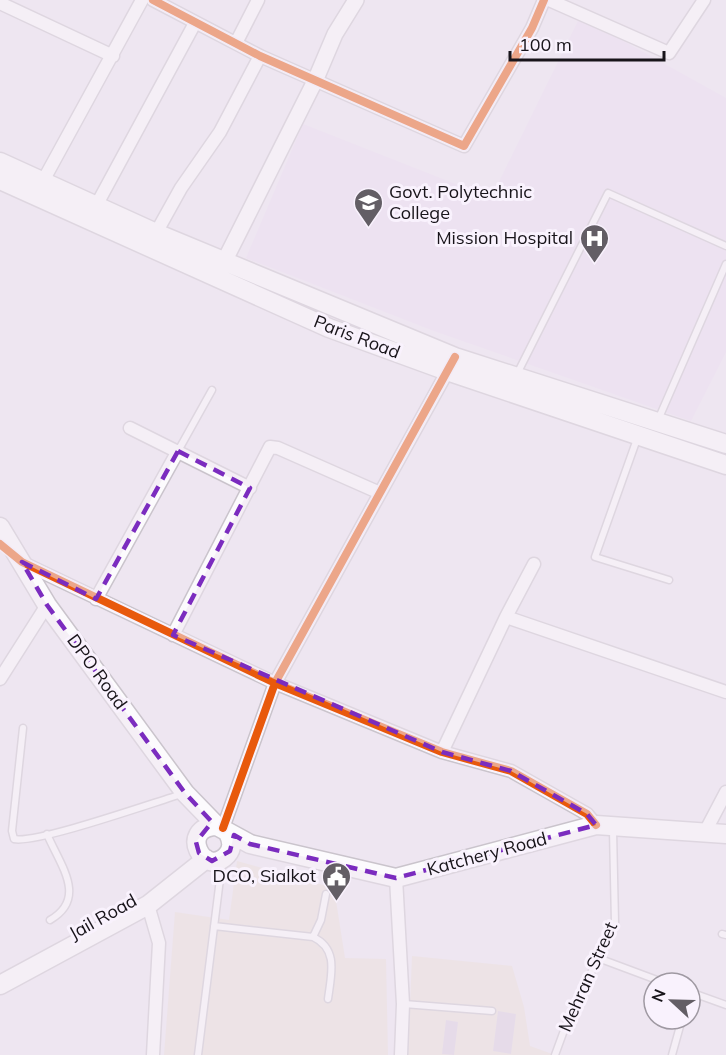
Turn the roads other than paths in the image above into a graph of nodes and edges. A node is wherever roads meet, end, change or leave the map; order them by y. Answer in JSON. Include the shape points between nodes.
{"nodes":[{"id":1,"x":142,"y":0,"type":"edge"},
{"id":2,"x":153,"y":0,"type":"edge"},
{"id":3,"x":258,"y":0,"type":"edge"},
{"id":4,"x":356,"y":0,"type":"edge"},
{"id":5,"x":544,"y":0,"type":"edge"},
{"id":6,"x":549,"y":0,"type":"edge"},
{"id":7,"x":704,"y":0,"type":"edge"},
{"id":8,"x":0,"y":3,"type":"edge"},
{"id":9,"x":171,"y":4,"type":"edge"},
{"id":10,"x":195,"y":22,"type":"junction"},
{"id":11,"x":236,"y":43,"type":"junction"},
{"id":12,"x":113,"y":56,"type":"junction"},
{"id":13,"x":260,"y":56,"type":"junction"},
{"id":14,"x":315,"y":81,"type":"junction"},
{"id":15,"x":0,"y":162,"type":"edge"},
{"id":16,"x":0,"y":180,"type":"edge"},
{"id":17,"x":43,"y":181,"type":"junction"},
{"id":18,"x":96,"y":206,"type":"junction"},
{"id":19,"x":156,"y":233,"type":"junction"},
{"id":20,"x":726,"y":246,"type":"edge"},
{"id":21,"x":224,"y":262,"type":"junction"},
{"id":22,"x":726,"y":264,"type":"edge"},
{"id":23,"x":338,"y":309,"type":"junction"},
{"id":24,"x":328,"y":327,"type":"junction"},
{"id":25,"x":451,"y":364,"type":"junction"},
{"id":26,"x":516,"y":376,"type":"junction"},
{"id":27,"x":212,"y":390,"type":"dead end"},
{"id":28,"x":657,"y":423,"type":"junction"},
{"id":29,"x":130,"y":428,"type":"dead end"},
{"id":30,"x":638,"y":435,"type":"junction"},
{"id":31,"x":726,"y":444,"type":"edge"},
{"id":32,"x":178,"y":451,"type":"junction"},
{"id":33,"x":726,"y":465,"type":"edge"},
{"id":34,"x":250,"y":489,"type":"junction"},
{"id":35,"x":380,"y":493,"type":"junction"},
{"id":36,"x":0,"y":527,"type":"edge"},
{"id":37,"x":0,"y":544,"type":"edge"},
{"id":38,"x":22,"y":562,"type":"junction"},
{"id":39,"x":534,"y":564,"type":"dead end"},
{"id":40,"x":669,"y":580,"type":"dead end"},
{"id":41,"x":96,"y":599,"type":"junction"},
{"id":42,"x":47,"y":604,"type":"junction"},
{"id":43,"x":506,"y":617,"type":"junction"},
{"id":44,"x":173,"y":635,"type":"junction"},
{"id":45,"x":0,"y":679,"type":"edge"},
{"id":46,"x":275,"y":683,"type":"junction"},
{"id":47,"x":726,"y":692,"type":"edge"},
{"id":48,"x":23,"y":728,"type":"dead end"},
{"id":49,"x":442,"y":752,"type":"junction"},
{"id":50,"x":726,"y":792,"type":"edge"},
{"id":51,"x":185,"y":794,"type":"junction"},
{"id":52,"x":604,"y":825,"type":"junction"},
{"id":53,"x":705,"y":832,"type":"junction"},
{"id":54,"x":47,"y":834,"type":"junction"},
{"id":55,"x":726,"y":834,"type":"edge"},
{"id":56,"x":216,"y":842,"type":"junction"},
{"id":57,"x":396,"y":878,"type":"junction"},
{"id":58,"x":326,"y":894,"type":"dead end"},
{"id":59,"x":148,"y":905,"type":"junction"},
{"id":60,"x":50,"y":920,"type":"dead end"},
{"id":61,"x":214,"y":926,"type":"junction"},
{"id":62,"x":313,"y":937,"type":"junction"},
{"id":63,"x":598,"y":958,"type":"junction"},
{"id":64,"x":0,"y":973,"type":"edge"},
{"id":65,"x":642,"y":974,"type":"edge"},
{"id":66,"x":0,"y":985,"type":"edge"},
{"id":67,"x":702,"y":998,"type":"edge"},
{"id":68,"x":328,"y":999,"type":"dead end"},
{"id":69,"x":403,"y":1004,"type":"junction"},
{"id":70,"x":726,"y":1005,"type":"edge"},
{"id":71,"x":492,"y":1011,"type":"dead end"},
{"id":72,"x":679,"y":1031,"type":"edge"},
{"id":73,"x":153,"y":1055,"type":"edge"},
{"id":74,"x":198,"y":1055,"type":"edge"},
{"id":75,"x":401,"y":1055,"type":"edge"},
{"id":76,"x":555,"y":1055,"type":"edge"},
{"id":77,"x":672,"y":1055,"type":"edge"}],
"edges":[{"from":1,"to":12,"type":"street"},
{"from":2,"to":9,"type":"street"},
{"from":3,"to":11,"type":"street"},
{"from":4,"to":14,"type":"street","via":[[338,28]]},
{"from":5,"to":14,"type":"street","via":[[464,146]]},
{"from":6,"to":7,"type":"street","via":[[669,54]]},
{"from":8,"to":12,"type":"street"},
{"from":9,"to":10,"type":"street"},
{"from":10,"to":11,"type":"street"},
{"from":10,"to":18,"type":"street"},
{"from":11,"to":13,"type":"street"},
{"from":12,"to":17,"type":"street"},
{"from":13,"to":14,"type":"street"},
{"from":13,"to":19,"type":"street","via":[[220,132]]},
{"from":14,"to":21,"type":"street"},
{"from":15,"to":17,"type":"main road","name":"Paris Road"},
{"from":16,"to":24,"type":"main road","name":"Paris Road"},
{"from":17,"to":18,"type":"main road","name":"Paris Road"},
{"from":18,"to":19,"type":"main road","name":"Paris Road"},
{"from":19,"to":21,"type":"main road","name":"Paris Road"},
{"from":20,"to":26,"type":"lane","via":[[608,193]]},
{"from":21,"to":23,"type":"main road","name":"Paris Road"},
{"from":22,"to":28,"type":"lane"},
{"from":23,"to":24,"type":"main road"},
{"from":23,"to":25,"type":"main road","name":"Paris Road"},
{"from":24,"to":25,"type":"main road","name":"Paris Road"},
{"from":25,"to":26,"type":"main road","name":"Paris Road"},
{"from":25,"to":30,"type":"main road","name":"Paris Road"},
{"from":25,"to":35,"type":"street"},
{"from":26,"to":28,"type":"main road","name":"Paris Road"},
{"from":27,"to":32,"type":"lane"},
{"from":28,"to":31,"type":"main road","name":"Paris Road"},
{"from":29,"to":32,"type":"street"},
{"from":30,"to":33,"type":"main road","name":"Paris Road"},
{"from":30,"to":40,"type":"lane","via":[[595,557]]},
{"from":32,"to":34,"type":"street"},
{"from":32,"to":41,"type":"street"},
{"from":34,"to":35,"type":"street","via":[[264,454],[274,447]]},
{"from":34,"to":44,"type":"street"},
{"from":35,"to":46,"type":"street"},
{"from":36,"to":38,"type":"main road","name":"DPO Road"},
{"from":37,"to":38,"type":"street"},
{"from":38,"to":41,"type":"street"},
{"from":38,"to":42,"type":"main road","name":"DPO Road"},
{"from":39,"to":43,"type":"street"},
{"from":41,"to":44,"type":"street"},
{"from":42,"to":45,"type":"street"},
{"from":42,"to":51,"type":"main road","name":"DPO Road"},
{"from":43,"to":47,"type":"street"},
{"from":43,"to":49,"type":"street"},
{"from":44,"to":46,"type":"street"},
{"from":46,"to":49,"type":"street"},
{"from":46,"to":56,"type":"street"},
{"from":48,"to":54,"type":"lane","via":[[14,838]]},
{"from":49,"to":52,"type":"street","via":[[511,771]]},
{"from":50,"to":53,"type":"street"},
{"from":51,"to":54,"type":"lane"},
{"from":51,"to":56,"type":"main road","name":"DPO Road","via":[[201,812]]},
{"from":52,"to":53,"type":"main road","name":"Katchery Road"},
{"from":52,"to":57,"type":"main road","name":"Katchery Road"},
{"from":52,"to":63,"type":"lane","name":"Mehran Street","via":[[615,923]]},
{"from":53,"to":55,"type":"main road","name":"Katchery Road"},
{"from":54,"to":60,"type":"lane","via":[[72,893],[68,905]]},
{"from":56,"to":57,"type":"main road","name":"Katchery Road","via":[[250,844]]},
{"from":56,"to":59,"type":"main road","name":"Jail Road"},
{"from":56,"to":61,"type":"lane"},
{"from":56,"to":64,"type":"main road","name":"Jail Road","via":[[166,881]]},
{"from":57,"to":69,"type":"street"},
{"from":58,"to":62,"type":"lane"},
{"from":59,"to":66,"type":"main road","name":"Jail Road"},
{"from":59,"to":73,"type":"street","via":[[159,943]]},
{"from":61,"to":62,"type":"lane"},
{"from":61,"to":74,"type":"lane"},
{"from":62,"to":68,"type":"lane","via":[[321,941],[331,957]]},
{"from":63,"to":65,"type":"lane"},
{"from":63,"to":76,"type":"lane","name":"Mehran Street"},
{"from":67,"to":70,"type":"lane"},
{"from":69,"to":71,"type":"lane"},
{"from":69,"to":75,"type":"street"},
{"from":72,"to":77,"type":"lane"}]}
